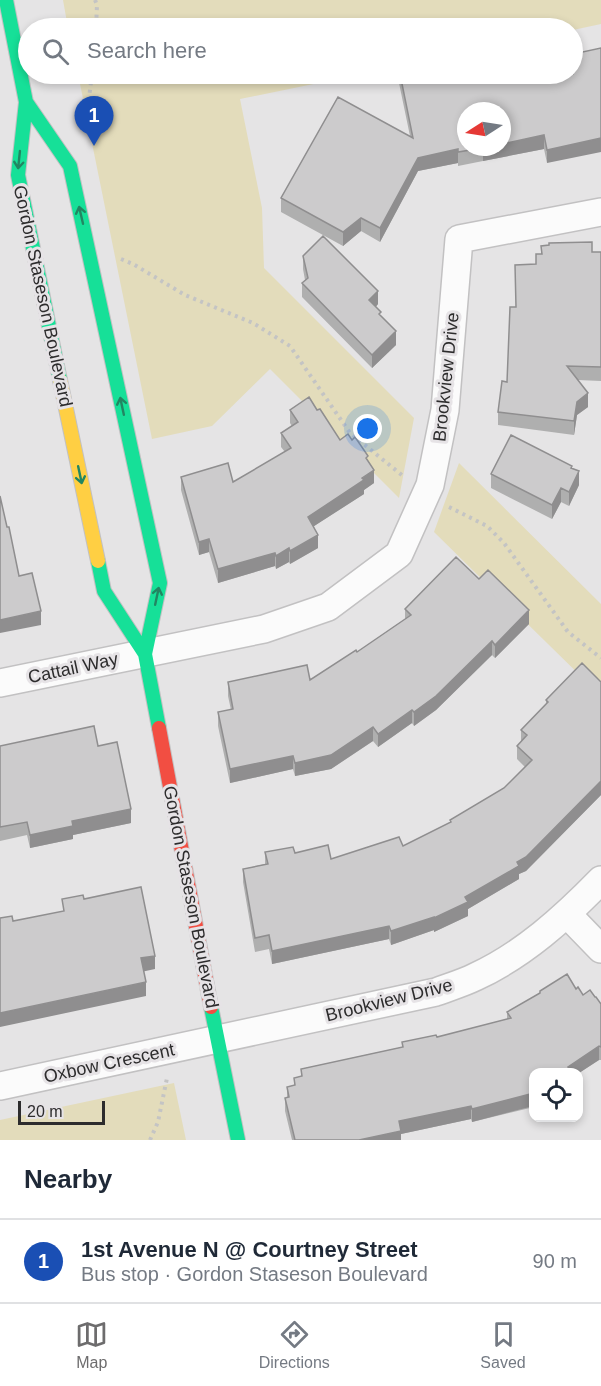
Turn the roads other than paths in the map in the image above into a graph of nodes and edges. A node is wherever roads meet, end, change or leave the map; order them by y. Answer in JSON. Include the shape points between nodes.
{"nodes":[{"id":1,"x":6,"y":0,"type":"edge"},
{"id":2,"x":18,"y":61,"type":"edge"},
{"id":3,"x":22,"y":84,"type":"edge"},
{"id":4,"x":26,"y":102,"type":"junction"},
{"id":5,"x":601,"y":212,"type":"edge"},
{"id":6,"x":145,"y":654,"type":"junction"},
{"id":7,"x":0,"y":683,"type":"edge"},
{"id":8,"x":601,"y":880,"type":"edge"},
{"id":9,"x":567,"y":914,"type":"junction"},
{"id":10,"x":601,"y":949,"type":"edge"},
{"id":11,"x":217,"y":1040,"type":"junction"},
{"id":12,"x":0,"y":1086,"type":"edge"},
{"id":13,"x":238,"y":1140,"type":"edge"}],
"edges":[{"from":1,"to":2,"type":"street"},
{"from":3,"to":4,"type":"street"},
{"from":4,"to":6,"type":"street","name":"Gordon Staseson Boulevard","one_way":true,"via":[[18,176],[104,591]]},
{"from":6,"to":4,"type":"street","name":"Gordon Staseson Boulevard","one_way":true,"via":[[160,583],[91,258],[70,166]]},
{"from":5,"to":6,"type":"street","name":"Brookview Drive","via":[[459,239],[445,410],[430,485],[399,554],[328,607],[264,629]]},
{"from":6,"to":7,"type":"street","name":"Cattail Way"},
{"from":6,"to":11,"type":"street","name":"Gordon Staseson Boulevard"},
{"from":8,"to":9,"type":"street","name":"Brookview Drive"},
{"from":9,"to":10,"type":"street"},
{"from":9,"to":11,"type":"street","name":"Brookview Drive","via":[[519,951],[475,977],[435,992]]},
{"from":11,"to":12,"type":"street","name":"Oxbow Crescent"},
{"from":11,"to":13,"type":"street","name":"Gordon Staseson Boulevard"}]}
